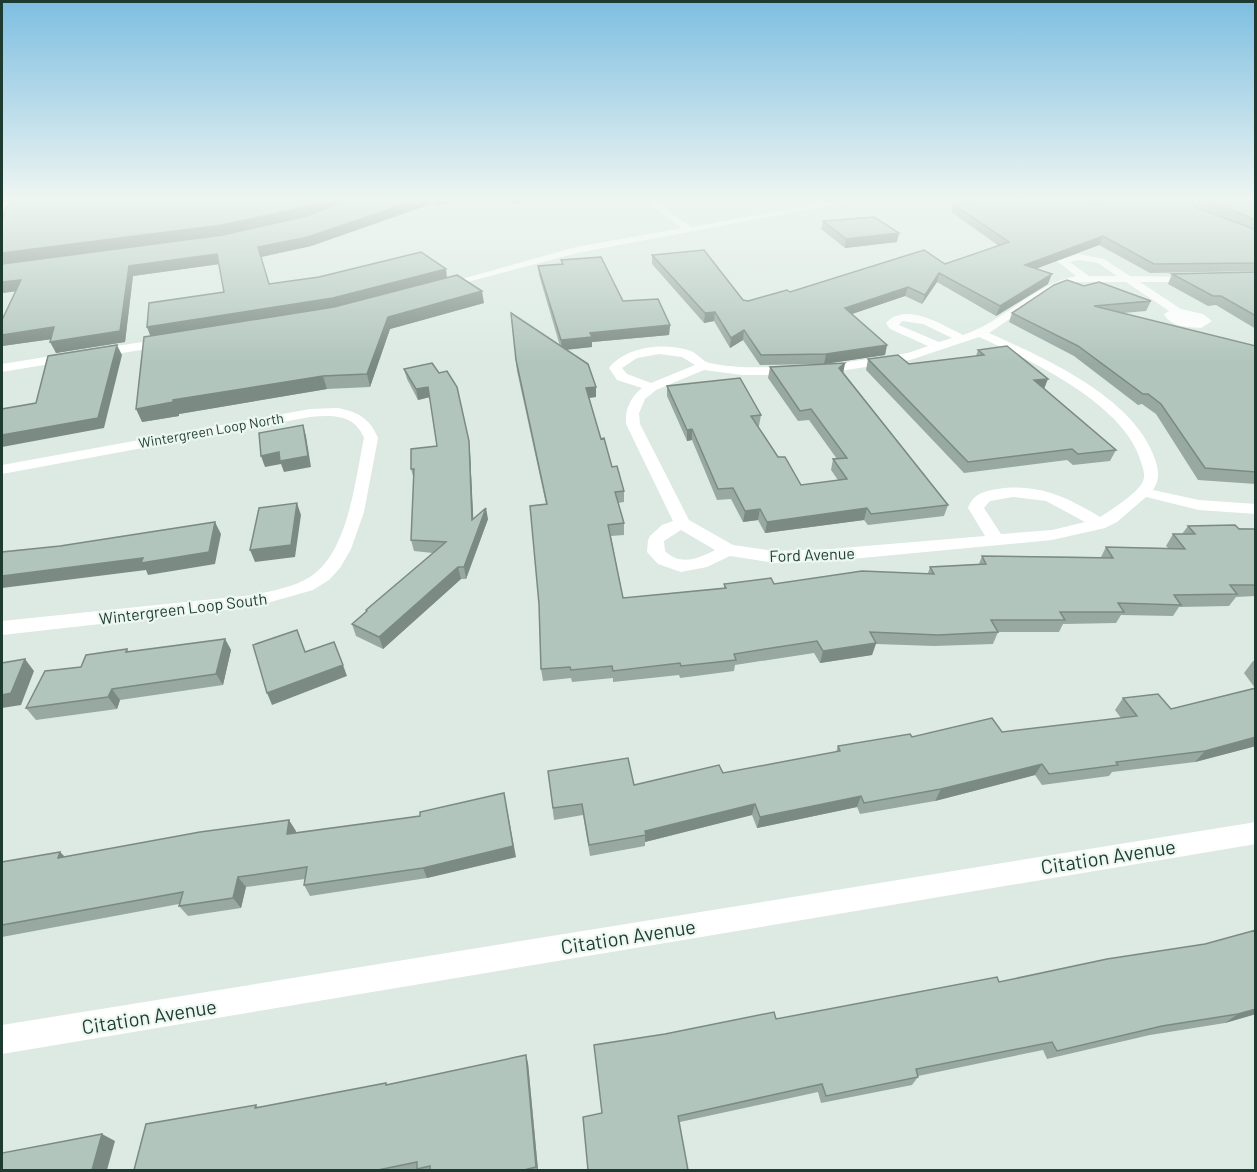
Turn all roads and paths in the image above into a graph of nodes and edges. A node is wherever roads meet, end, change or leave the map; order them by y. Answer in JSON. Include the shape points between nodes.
{"nodes":[{"id":1,"x":562,"y":254,"type":"edge"},
{"id":2,"x":1125,"y":277,"type":"junction"},
{"id":3,"x":1085,"y":278,"type":"junction"},
{"id":4,"x":1207,"y":279,"type":"edge"},
{"id":5,"x":426,"y":291,"type":"edge"},
{"id":6,"x":1178,"y":312,"type":"dead end"},
{"id":7,"x":980,"y":333,"type":"junction"},
{"id":8,"x":963,"y":339,"type":"junction"},
{"id":9,"x":174,"y":341,"type":"edge"},
{"id":10,"x":940,"y":347,"type":"junction"},
{"id":11,"x":703,"y":366,"type":"junction"},
{"id":12,"x":2,"y":368,"type":"edge"},
{"id":13,"x":651,"y":387,"type":"junction"},
{"id":14,"x":2,"y":469,"type":"edge"},
{"id":15,"x":362,"y":477,"type":"joint"},
{"id":16,"x":1143,"y":492,"type":"junction"},
{"id":17,"x":1256,"y":509,"type":"edge"},
{"id":18,"x":682,"y":523,"type":"junction"},
{"id":19,"x":1099,"y":524,"type":"junction"},
{"id":20,"x":997,"y":540,"type":"junction"},
{"id":21,"x":728,"y":550,"type":"junction"},
{"id":22,"x":2,"y":628,"type":"edge"},
{"id":23,"x":1256,"y":833,"type":"edge"},
{"id":24,"x":2,"y":1040,"type":"edge"}],
"edges":[{"from":1,"to":5,"type":"street"},
{"from":2,"to":3,"type":"street"},
{"from":2,"to":3,"type":"street","via":[[1090,257],[1062,261]]},
{"from":2,"to":4,"type":"street"},
{"from":2,"to":6,"type":"street"},
{"from":3,"to":7,"type":"street","via":[[1045,290]]},
{"from":7,"to":8,"type":"street"},
{"from":7,"to":16,"type":"street","via":[[1057,371],[1122,420],[1143,446],[1151,481]]},
{"from":8,"to":10,"type":"street"},
{"from":8,"to":10,"type":"street","via":[[917,318],[897,318],[892,323]]},
{"from":9,"to":12,"type":"street"},
{"from":10,"to":11,"type":"street","via":[[833,369],[742,371]]},
{"from":11,"to":13,"type":"street"},
{"from":11,"to":13,"type":"street","via":[[690,355],[666,350],[646,352],[618,363],[615,368],[621,377]]},
{"from":13,"to":18,"type":"street","via":[[639,397],[632,413],[633,423]]},
{"from":14,"to":15,"type":"street","name":"Wintergreen Loop North","via":[[330,412],[354,416],[368,428],[370,438]]},
{"from":15,"to":22,"type":"street","name":"Wintergreen Loop South","via":[[349,536],[335,564],[304,587],[253,601]]},
{"from":16,"to":17,"type":"street","via":[[1199,505]]},
{"from":16,"to":19,"type":"street","name":"Ford Avenue"},
{"from":18,"to":21,"type":"street","name":"Ford Avenue"},
{"from":18,"to":21,"type":"street","via":[[656,540],[656,552],[663,560],[690,567]]},
{"from":19,"to":20,"type":"street","name":"Ford Avenue"},
{"from":19,"to":20,"type":"street","via":[[1043,493],[984,496],[976,508]]},
{"from":20,"to":21,"type":"street","name":"Ford Avenue","via":[[800,556]]},
{"from":23,"to":24,"type":"street","name":"Citation Avenue"}]}
